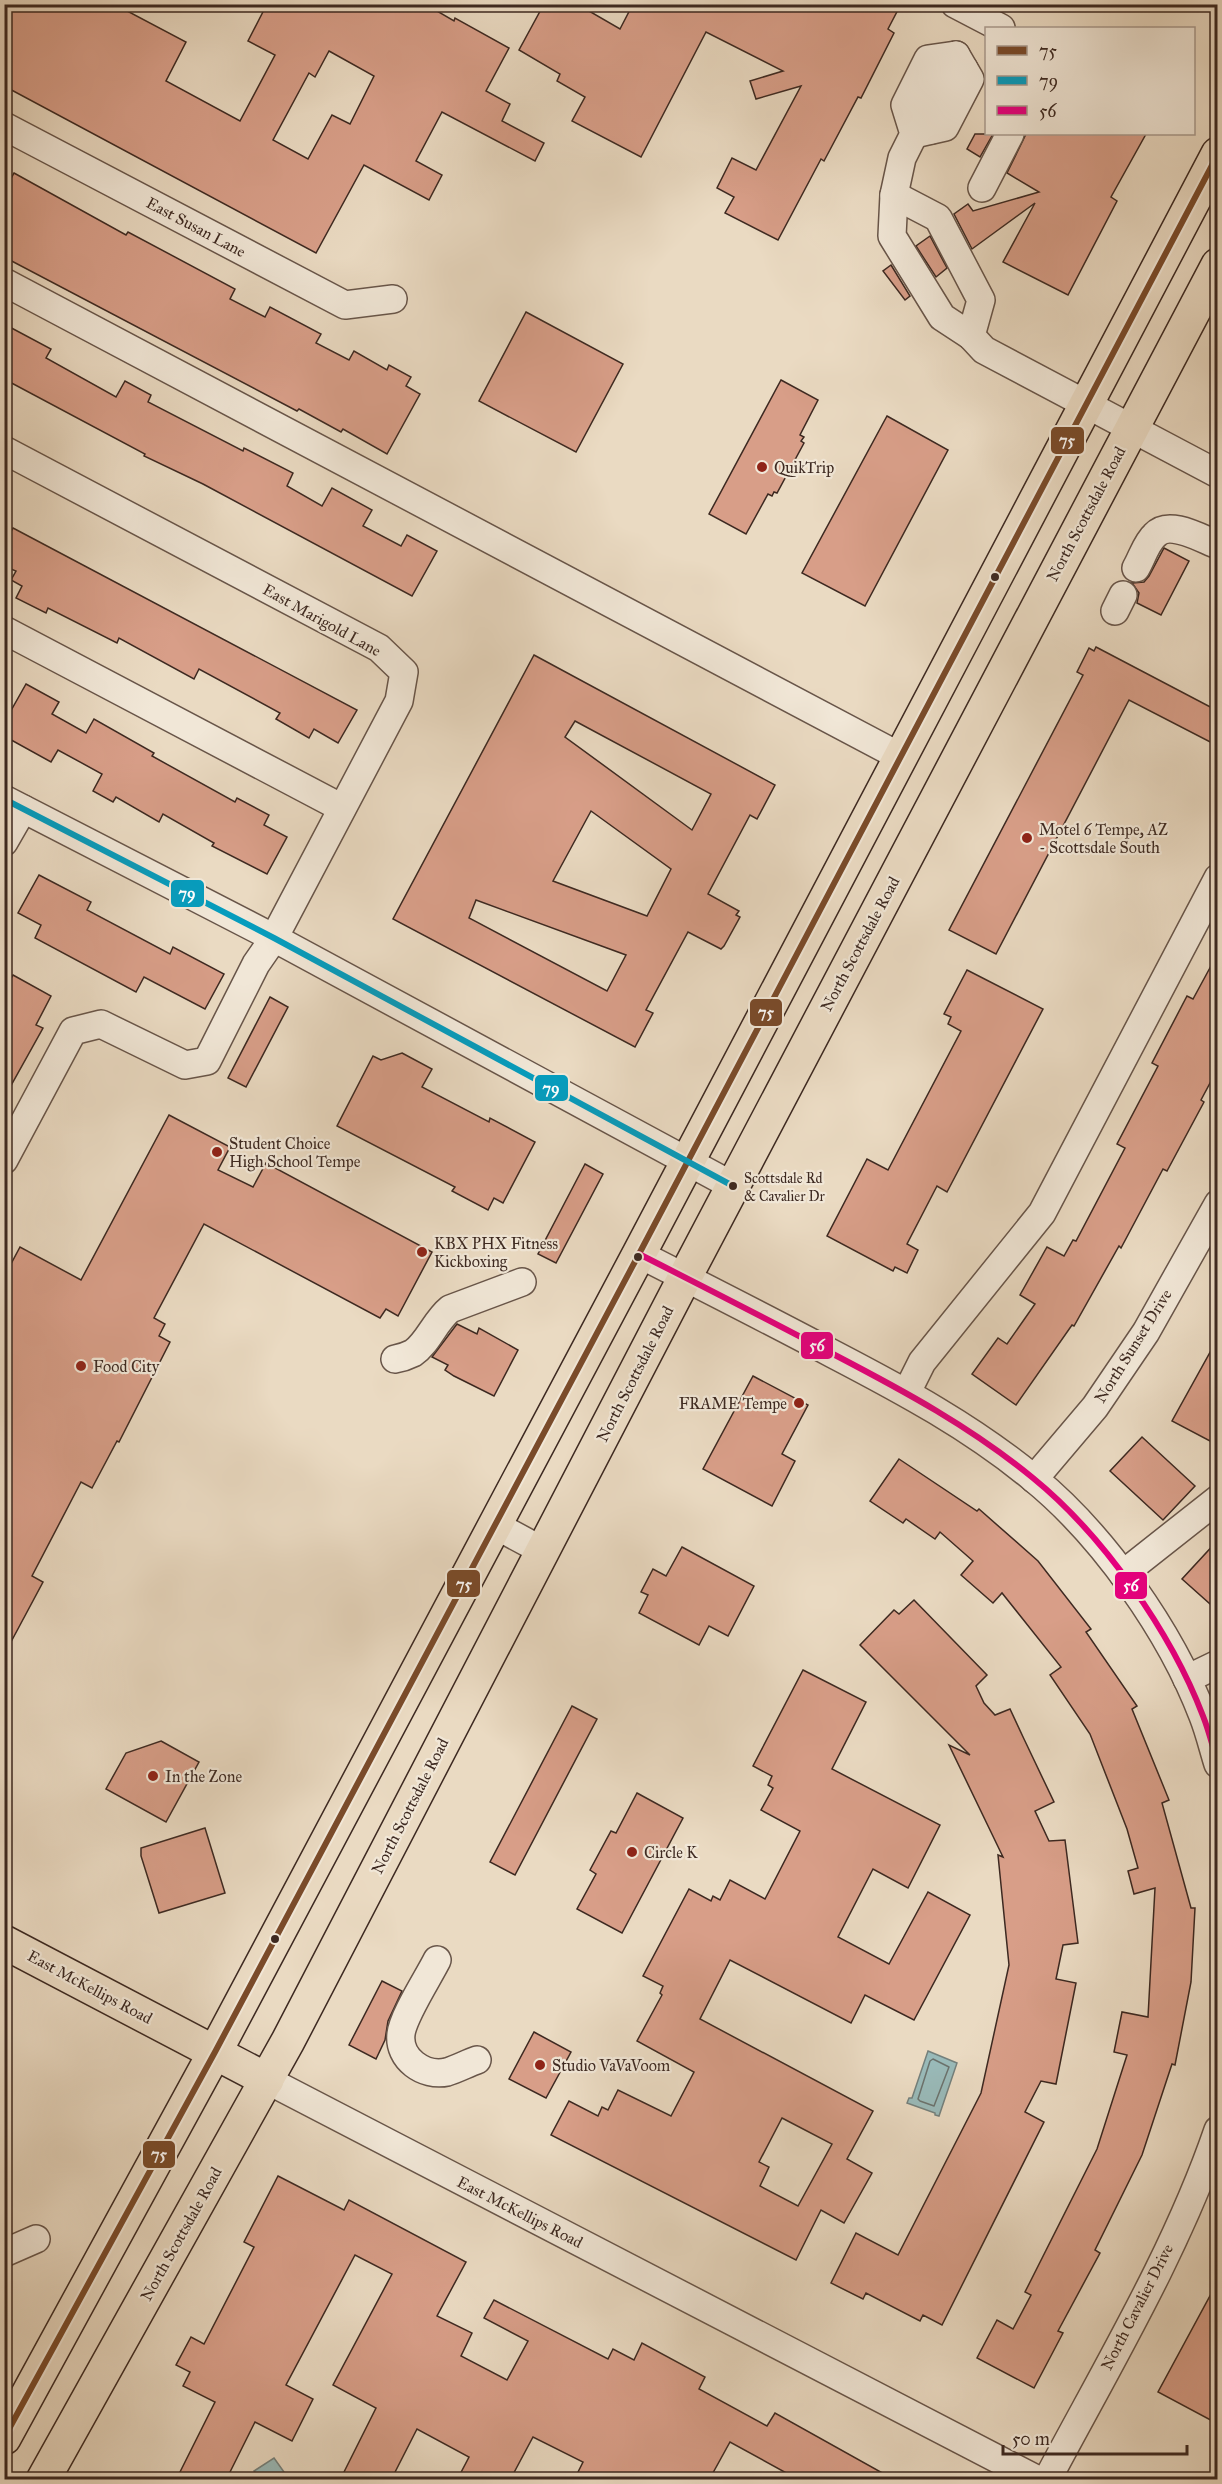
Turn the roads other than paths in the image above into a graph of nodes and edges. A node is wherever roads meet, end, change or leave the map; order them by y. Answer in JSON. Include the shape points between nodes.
{"nodes":[{"id":1,"x":965,"y":10,"type":"edge"},
{"id":2,"x":999,"y":27,"type":"edge"},
{"id":3,"x":960,"y":62,"type":"junction"},
{"id":4,"x":4,"y":126,"type":"edge"},
{"id":5,"x":923,"y":132,"type":"junction"},
{"id":6,"x":1009,"y":135,"type":"edge"},
{"id":7,"x":1218,"y":154,"type":"edge"},
{"id":8,"x":982,"y":188,"type":"dead end"},
{"id":9,"x":894,"y":195,"type":"junction"},
{"id":10,"x":1218,"y":265,"type":"edge"},
{"id":11,"x":4,"y":282,"type":"edge"},
{"id":12,"x":393,"y":299,"type":"dead end"},
{"id":13,"x":971,"y":336,"type":"junction"},
{"id":14,"x":1085,"y":404,"type":"junction"},
{"id":15,"x":1131,"y":428,"type":"junction"},
{"id":16,"x":4,"y":450,"type":"edge"},
{"id":17,"x":1218,"y":474,"type":"edge"},
{"id":18,"x":1163,"y":529,"type":"junction"},
{"id":19,"x":1218,"y":544,"type":"edge"},
{"id":20,"x":1218,"y":561,"type":"edge"},
{"id":21,"x":1136,"y":568,"type":"dead end"},
{"id":22,"x":4,"y":630,"type":"edge"},
{"id":23,"x":899,"y":756,"type":"junction"},
{"id":24,"x":14,"y":804,"type":"edge"},
{"id":25,"x":342,"y":808,"type":"junction"},
{"id":26,"x":4,"y":843,"type":"edge"},
{"id":27,"x":1218,"y":878,"type":"edge"},
{"id":28,"x":274,"y":938,"type":"junction"},
{"id":29,"x":4,"y":1160,"type":"edge"},
{"id":30,"x":687,"y":1162,"type":"junction"},
{"id":31,"x":733,"y":1186,"type":"junction"},
{"id":32,"x":1217,"y":1208,"type":"edge"},
{"id":33,"x":639,"y":1254,"type":"junction"},
{"id":34,"x":685,"y":1277,"type":"junction"},
{"id":35,"x":522,"y":1282,"type":"dead end"},
{"id":36,"x":395,"y":1359,"type":"dead end"},
{"id":37,"x":907,"y":1392,"type":"junction"},
{"id":38,"x":1035,"y":1479,"type":"junction"},
{"id":39,"x":1218,"y":1499,"type":"edge"},
{"id":40,"x":495,"y":1525,"type":"junction"},
{"id":41,"x":543,"y":1551,"type":"junction"},
{"id":42,"x":1123,"y":1574,"type":"junction"},
{"id":43,"x":1218,"y":1664,"type":"edge"},
{"id":44,"x":1187,"y":1679,"type":"junction"},
{"id":45,"x":1218,"y":1764,"type":"edge"},
{"id":46,"x":4,"y":1942,"type":"edge"},
{"id":47,"x":437,"y":1960,"type":"dead end"},
{"id":48,"x":215,"y":2052,"type":"junction"},
{"id":49,"x":477,"y":2060,"type":"dead end"},
{"id":50,"x":267,"y":2080,"type":"junction"},
{"id":51,"x":1218,"y":2130,"type":"edge"},
{"id":52,"x":1208,"y":2183,"type":"edge"},
{"id":53,"x":36,"y":2239,"type":"dead end"},
{"id":54,"x":4,"y":2253,"type":"edge"},
{"id":55,"x":4,"y":2438,"type":"edge"},
{"id":56,"x":43,"y":2480,"type":"edge"},
{"id":57,"x":1038,"y":2480,"type":"edge"},
{"id":58,"x":1047,"y":2480,"type":"edge"}],
"edges":[{"from":1,"to":2,"type":"street"},
{"from":1,"to":3,"type":"street"},
{"from":3,"to":5,"type":"street","via":[[970,79],[945,127]]},
{"from":3,"to":5,"type":"street","via":[[928,58],[905,105]]},
{"from":4,"to":12,"type":"street","name":"East Susan Lane","via":[[345,305]]},
{"from":5,"to":9,"type":"street","via":[[902,158]]},
{"from":6,"to":8,"type":"street"},
{"from":7,"to":14,"type":"main road"},
{"from":9,"to":13,"type":"street","via":[[892,236],[942,317]]},
{"from":9,"to":13,"type":"street","via":[[938,218],[981,300]]},
{"from":10,"to":15,"type":"main road","name":"North Scottsdale Road"},
{"from":11,"to":23,"type":"street"},
{"from":13,"to":14,"type":"street","via":[[984,350]]},
{"from":14,"to":15,"type":"street"},
{"from":14,"to":23,"type":"main road"},
{"from":15,"to":17,"type":"street"},
{"from":15,"to":31,"type":"main road","name":"North Scottsdale Road"},
{"from":16,"to":25,"type":"street","name":"East Marigold Lane","via":[[379,648],[404,672],[399,700]]},
{"from":18,"to":19,"type":"street","via":[[1175,529]]},
{"from":18,"to":20,"type":"street"},
{"from":18,"to":21,"type":"street","via":[[1155,534]]},
{"from":22,"to":25,"type":"street"},
{"from":23,"to":30,"type":"main road"},
{"from":24,"to":26,"type":"street"},
{"from":24,"to":28,"type":"street"},
{"from":25,"to":28,"type":"street","name":"East Marigold Lane"},
{"from":27,"to":37,"type":"street","via":[[1042,1213],[922,1362]]},
{"from":28,"to":29,"type":"street","name":"East Marigold Lane","via":[[256,964],[207,1061],[185,1065],[101,1024],[73,1031]]},
{"from":28,"to":30,"type":"street"},
{"from":30,"to":31,"type":"street"},
{"from":30,"to":33,"type":"main road"},
{"from":31,"to":34,"type":"main road","name":"North Scottsdale Road"},
{"from":32,"to":38,"type":"street","name":"North Sunset Drive","via":[[1146,1332],[1095,1407]]},
{"from":33,"to":34,"type":"street"},
{"from":33,"to":40,"type":"main road"},
{"from":34,"to":37,"type":"street"},
{"from":34,"to":41,"type":"main road","name":"North Scottsdale Road"},
{"from":35,"to":36,"type":"street","via":[[450,1309],[417,1349]]},
{"from":37,"to":38,"type":"street","via":[[945,1414]]},
{"from":38,"to":42,"type":"street"},
{"from":39,"to":42,"type":"street"},
{"from":40,"to":41,"type":"street"},
{"from":40,"to":48,"type":"main road"},
{"from":41,"to":50,"type":"main road","name":"North Scottsdale Road"},
{"from":42,"to":44,"type":"street"},
{"from":43,"to":44,"type":"street"},
{"from":44,"to":45,"type":"street"},
{"from":46,"to":48,"type":"main road","name":"East McKellips Road"},
{"from":47,"to":49,"type":"street","via":[[401,2034],[403,2050],[423,2070],[436,2072],[448,2072]]},
{"from":48,"to":50,"type":"main road","name":"East McKellips Road"},
{"from":48,"to":55,"type":"main road"},
{"from":50,"to":56,"type":"main road","name":"North Scottsdale Road"},
{"from":50,"to":57,"type":"street","name":"East McKellips Road"},
{"from":51,"to":52,"type":"street","name":"North Cavalier Drive"},
{"from":52,"to":58,"type":"street","name":"North Cavalier Drive"},
{"from":53,"to":54,"type":"street"}]}
